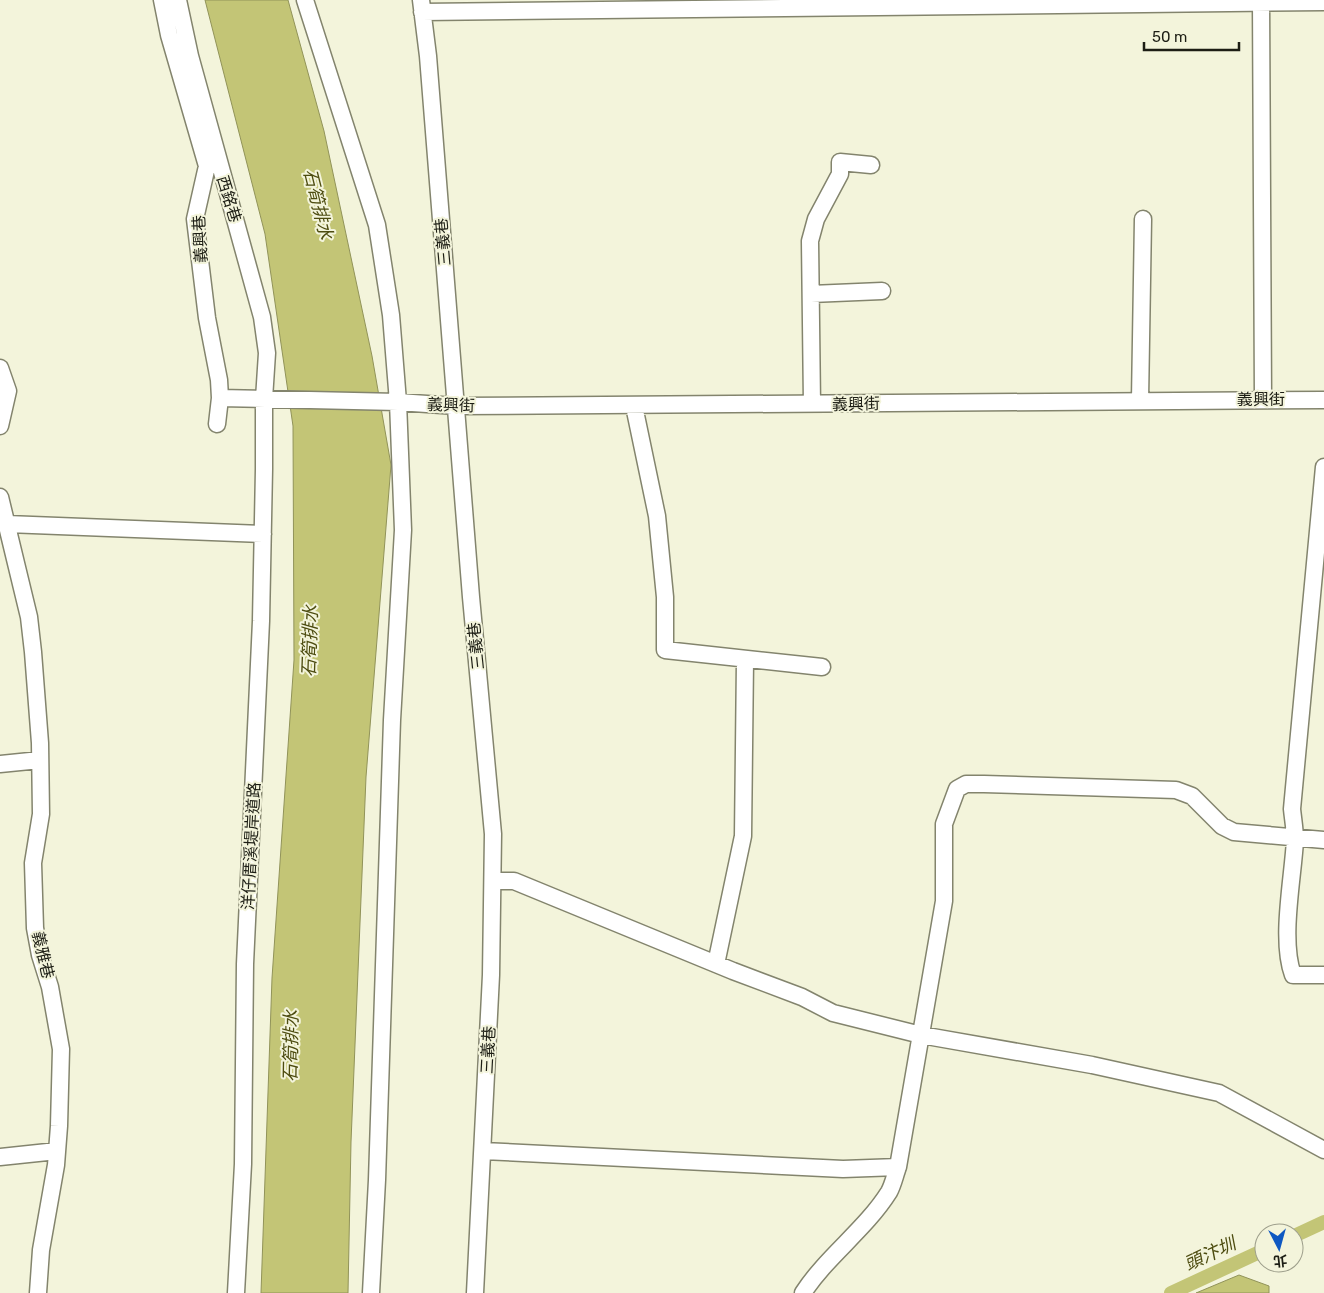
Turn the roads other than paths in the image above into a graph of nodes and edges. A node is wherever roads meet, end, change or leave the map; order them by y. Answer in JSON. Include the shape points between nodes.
{"nodes":[{"id":1,"x":162,"y":0,"type":"edge"},
{"id":2,"x":178,"y":0,"type":"edge"},
{"id":3,"x":305,"y":0,"type":"edge"},
{"id":4,"x":1261,"y":1,"type":"edge"},
{"id":5,"x":1324,"y":2,"type":"edge"},
{"id":6,"x":421,"y":6,"type":"edge"},
{"id":7,"x":871,"y":165,"type":"dead end"},
{"id":8,"x":1143,"y":219,"type":"dead end"},
{"id":9,"x":882,"y":291,"type":"dead end"},
{"id":10,"x":811,"y":294,"type":"junction"},
{"id":11,"x":0,"y":368,"type":"edge"},
{"id":12,"x":220,"y":398,"type":"junction"},
{"id":13,"x":264,"y":399,"type":"junction"},
{"id":14,"x":1263,"y":399,"type":"junction"},
{"id":15,"x":1140,"y":400,"type":"junction"},
{"id":16,"x":1324,"y":400,"type":"edge"},
{"id":17,"x":393,"y":402,"type":"junction"},
{"id":18,"x":812,"y":404,"type":"junction"},
{"id":19,"x":456,"y":406,"type":"junction"},
{"id":20,"x":634,"y":406,"type":"junction"},
{"id":21,"x":217,"y":424,"type":"dead end"},
{"id":22,"x":0,"y":426,"type":"edge"},
{"id":23,"x":1324,"y":467,"type":"edge"},
{"id":24,"x":0,"y":497,"type":"edge"},
{"id":25,"x":7,"y":524,"type":"junction"},
{"id":26,"x":262,"y":534,"type":"junction"},
{"id":27,"x":745,"y":660,"type":"junction"},
{"id":28,"x":822,"y":667,"type":"dead end"},
{"id":29,"x":40,"y":760,"type":"junction"},
{"id":30,"x":0,"y":764,"type":"edge"},
{"id":31,"x":1295,"y":838,"type":"junction"},
{"id":32,"x":1324,"y":840,"type":"edge"},
{"id":33,"x":494,"y":881,"type":"junction"},
{"id":34,"x":716,"y":964,"type":"junction"},
{"id":35,"x":1324,"y":975,"type":"edge"},
{"id":36,"x":921,"y":1035,"type":"junction"},
{"id":37,"x":57,"y":1150,"type":"junction"},
{"id":38,"x":1324,"y":1150,"type":"edge"},
{"id":39,"x":483,"y":1151,"type":"junction"},
{"id":40,"x":0,"y":1157,"type":"edge"},
{"id":41,"x":898,"y":1167,"type":"junction"},
{"id":42,"x":38,"y":1293,"type":"edge"},
{"id":43,"x":236,"y":1293,"type":"edge"},
{"id":44,"x":371,"y":1293,"type":"edge"},
{"id":45,"x":475,"y":1293,"type":"edge"},
{"id":46,"x":803,"y":1293,"type":"edge"}],
"edges":[{"from":1,"to":12,"type":"street","name":"義興巷","via":[[169,36],[207,166],[195,219]]},
{"from":2,"to":13,"type":"street","name":"西銘巷","via":[[190,56],[262,317],[267,353]]},
{"from":3,"to":17,"type":"street","via":[[377,225],[391,315]]},
{"from":4,"to":5,"type":"street"},
{"from":4,"to":6,"type":"street"},
{"from":4,"to":14,"type":"street"},
{"from":6,"to":19,"type":"street","name":"三義巷","via":[[428,56]]},
{"from":7,"to":10,"type":"street","via":[[840,162],[840,174],[816,219],[810,241]]},
{"from":8,"to":15,"type":"street"},
{"from":9,"to":10,"type":"street"},
{"from":10,"to":18,"type":"street"},
{"from":11,"to":22,"type":"street","via":[[8,391]]},
{"from":12,"to":13,"type":"street","name":"義興街"},
{"from":12,"to":21,"type":"street","name":"義興巷"},
{"from":13,"to":17,"type":"street","name":"義興街"},
{"from":13,"to":26,"type":"street","name":"洋仔厝溪堤岸道路"},
{"from":14,"to":15,"type":"street","name":"義興街"},
{"from":14,"to":16,"type":"street","name":"義興街"},
{"from":15,"to":18,"type":"street","name":"義興街"},
{"from":17,"to":19,"type":"street","name":"義興街"},
{"from":17,"to":44,"type":"street","via":[[402,530]]},
{"from":18,"to":20,"type":"street","name":"義興街"},
{"from":19,"to":20,"type":"street","name":"義興街"},
{"from":19,"to":33,"type":"street","name":"三義巷","via":[[493,834]]},
{"from":20,"to":27,"type":"street","via":[[657,516],[665,597],[665,650]]},
{"from":23,"to":31,"type":"street","via":[[1292,809]]},
{"from":24,"to":25,"type":"street","name":"義雅巷"},
{"from":25,"to":26,"type":"street"},
{"from":25,"to":29,"type":"street","name":"義雅巷","via":[[29,617]]},
{"from":26,"to":43,"type":"street","name":"洋仔厝溪堤岸道路","via":[[245,964],[243,1164]]},
{"from":27,"to":28,"type":"street"},
{"from":27,"to":34,"type":"street","via":[[743,836]]},
{"from":29,"to":30,"type":"street"},
{"from":29,"to":37,"type":"street","name":"義雅巷","via":[[41,814],[33,863],[35,928],[61,1049]]},
{"from":31,"to":32,"type":"street"},
{"from":31,"to":35,"type":"street","via":[[1288,918],[1289,965],[1293,975]]},
{"from":31,"to":36,"type":"street","via":[[1234,832],[1222,826],[1192,796],[1176,790],[966,784],[957,789],[944,824],[944,902]]},
{"from":33,"to":34,"type":"street","via":[[514,881]]},
{"from":33,"to":39,"type":"street","name":"三義巷"},
{"from":34,"to":36,"type":"street","via":[[802,997],[833,1013]]},
{"from":36,"to":38,"type":"street","via":[[1092,1065],[1219,1093]]},
{"from":36,"to":41,"type":"street"},
{"from":37,"to":40,"type":"street"},
{"from":37,"to":42,"type":"street","name":"義雅巷","via":[[41,1250]]},
{"from":39,"to":41,"type":"street","via":[[843,1169]]},
{"from":39,"to":45,"type":"street","name":"三義巷"},
{"from":41,"to":46,"type":"street","via":[[890,1190],[878,1208],[814,1276]]}]}
